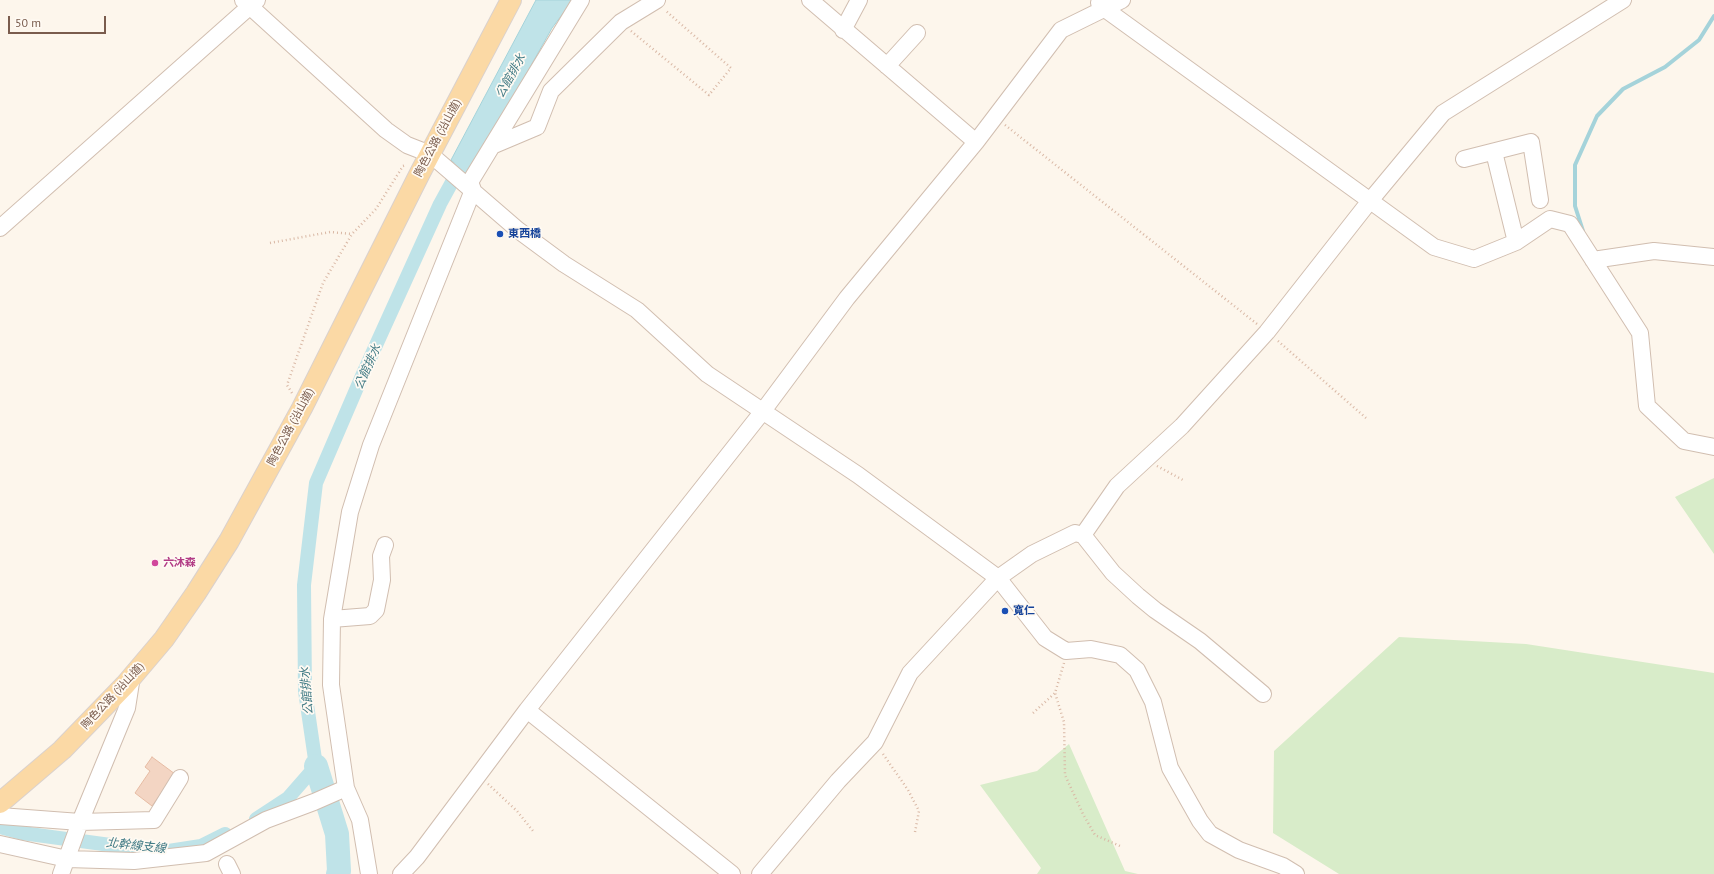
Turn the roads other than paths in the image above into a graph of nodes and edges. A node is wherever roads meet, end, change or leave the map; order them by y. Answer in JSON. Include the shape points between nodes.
{"nodes":[{"id":1,"x":581,"y":0,"type":"edge"},
{"id":2,"x":810,"y":0,"type":"edge"},
{"id":3,"x":859,"y":0,"type":"edge"},
{"id":4,"x":1122,"y":0,"type":"edge"},
{"id":5,"x":1623,"y":0,"type":"edge"},
{"id":6,"x":656,"y":1,"type":"edge"},
{"id":7,"x":250,"y":2,"type":"edge"},
{"id":8,"x":506,"y":4,"type":"edge"},
{"id":9,"x":1101,"y":4,"type":"edge"},
{"id":10,"x":843,"y":30,"type":"junction"},
{"id":11,"x":917,"y":33,"type":"dead end"},
{"id":12,"x":887,"y":66,"type":"junction"},
{"id":13,"x":976,"y":142,"type":"junction"},
{"id":14,"x":492,"y":146,"type":"junction"},
{"id":15,"x":1494,"y":152,"type":"junction"},
{"id":16,"x":1464,"y":159,"type":"dead end"},
{"id":17,"x":437,"y":160,"type":"junction"},
{"id":18,"x":473,"y":190,"type":"junction"},
{"id":19,"x":1540,"y":200,"type":"dead end"},
{"id":20,"x":1369,"y":202,"type":"junction"},
{"id":21,"x":0,"y":228,"type":"edge"},
{"id":22,"x":1516,"y":242,"type":"junction"},
{"id":23,"x":1714,"y":257,"type":"edge"},
{"id":24,"x":1592,"y":260,"type":"junction"},
{"id":25,"x":763,"y":411,"type":"junction"},
{"id":26,"x":1714,"y":447,"type":"edge"},
{"id":27,"x":1083,"y":535,"type":"junction"},
{"id":28,"x":385,"y":545,"type":"dead end"},
{"id":29,"x":998,"y":578,"type":"junction"},
{"id":30,"x":332,"y":619,"type":"junction"},
{"id":31,"x":132,"y":676,"type":"junction"},
{"id":32,"x":1263,"y":694,"type":"dead end"},
{"id":33,"x":526,"y":710,"type":"junction"},
{"id":34,"x":180,"y":778,"type":"dead end"},
{"id":35,"x":346,"y":788,"type":"junction"},
{"id":36,"x":0,"y":803,"type":"edge"},
{"id":37,"x":0,"y":816,"type":"edge"},
{"id":38,"x":80,"y":822,"type":"junction"},
{"id":39,"x":0,"y":844,"type":"edge"},
{"id":40,"x":67,"y":859,"type":"junction"},
{"id":41,"x":136,"y":867,"type":"edge"},
{"id":42,"x":61,"y":874,"type":"edge"},
{"id":43,"x":369,"y":874,"type":"edge"},
{"id":44,"x":401,"y":874,"type":"edge"},
{"id":45,"x":732,"y":874,"type":"edge"},
{"id":46,"x":760,"y":874,"type":"edge"},
{"id":47,"x":1296,"y":874,"type":"edge"}],
"edges":[{"from":1,"to":14,"type":"street"},
{"from":2,"to":10,"type":"street"},
{"from":3,"to":10,"type":"street"},
{"from":4,"to":9,"type":"street"},
{"from":5,"to":20,"type":"street","via":[[1443,113]]},
{"from":6,"to":14,"type":"street","via":[[621,22],[551,91],[537,127]]},
{"from":7,"to":17,"type":"street","via":[[386,130],[407,145]]},
{"from":7,"to":21,"type":"street"},
{"from":8,"to":17,"type":"main road","name":"陶色公路 (沿山道)"},
{"from":9,"to":13,"type":"street","via":[[1061,30]]},
{"from":9,"to":20,"type":"street"},
{"from":10,"to":12,"type":"street"},
{"from":11,"to":12,"type":"street"},
{"from":12,"to":13,"type":"street"},
{"from":13,"to":25,"type":"street","via":[[847,298]]},
{"from":14,"to":18,"type":"street","via":[[470,182]]},
{"from":15,"to":16,"type":"street"},
{"from":15,"to":19,"type":"street","via":[[1531,142]]},
{"from":15,"to":22,"type":"street"},
{"from":17,"to":18,"type":"street"},
{"from":17,"to":31,"type":"main road","name":"陶色公路 (沿山道)","via":[[228,541],[164,639]]},
{"from":18,"to":25,"type":"street","via":[[518,230],[564,264],[637,310],[707,374]]},
{"from":18,"to":30,"type":"street","via":[[371,445],[350,512]]},
{"from":20,"to":22,"type":"street","via":[[1434,247],[1474,259]]},
{"from":20,"to":27,"type":"street","via":[[1267,332],[1182,426],[1117,486]]},
{"from":22,"to":24,"type":"street","via":[[1550,219],[1570,224]]},
{"from":23,"to":24,"type":"street","via":[[1654,251]]},
{"from":24,"to":26,"type":"street","via":[[1640,333],[1646,406],[1684,441]]},
{"from":25,"to":29,"type":"street","via":[[858,475]]},
{"from":25,"to":33,"type":"street"},
{"from":27,"to":29,"type":"street","via":[[1075,533],[1032,554]]},
{"from":27,"to":32,"type":"street","via":[[1113,573],[1138,596],[1200,641]]},
{"from":28,"to":30,"type":"street","via":[[381,556],[382,580],[376,610],[370,616]]},
{"from":29,"to":46,"type":"street","via":[[910,673],[875,742],[838,780]]},
{"from":29,"to":47,"type":"street","via":[[1045,638],[1066,651],[1091,648],[1120,655],[1137,670],[1153,702],[1170,768],[1200,822],[1210,834],[1239,850],[1283,866]]},
{"from":30,"to":35,"type":"street","via":[[331,685]]},
{"from":31,"to":36,"type":"main road","name":"陶色公路 (沿山道)","via":[[62,750]]},
{"from":31,"to":38,"type":"street","via":[[127,708]]},
{"from":33,"to":44,"type":"street","via":[[417,857]]},
{"from":33,"to":45,"type":"street"},
{"from":34,"to":38,"type":"street","via":[[154,820]]},
{"from":35,"to":41,"type":"street","via":[[266,820],[206,852]]},
{"from":35,"to":43,"type":"street","via":[[360,820]]},
{"from":37,"to":38,"type":"street"},
{"from":38,"to":40,"type":"street"},
{"from":39,"to":40,"type":"street"},
{"from":40,"to":41,"type":"street"},
{"from":40,"to":42,"type":"street"}]}
